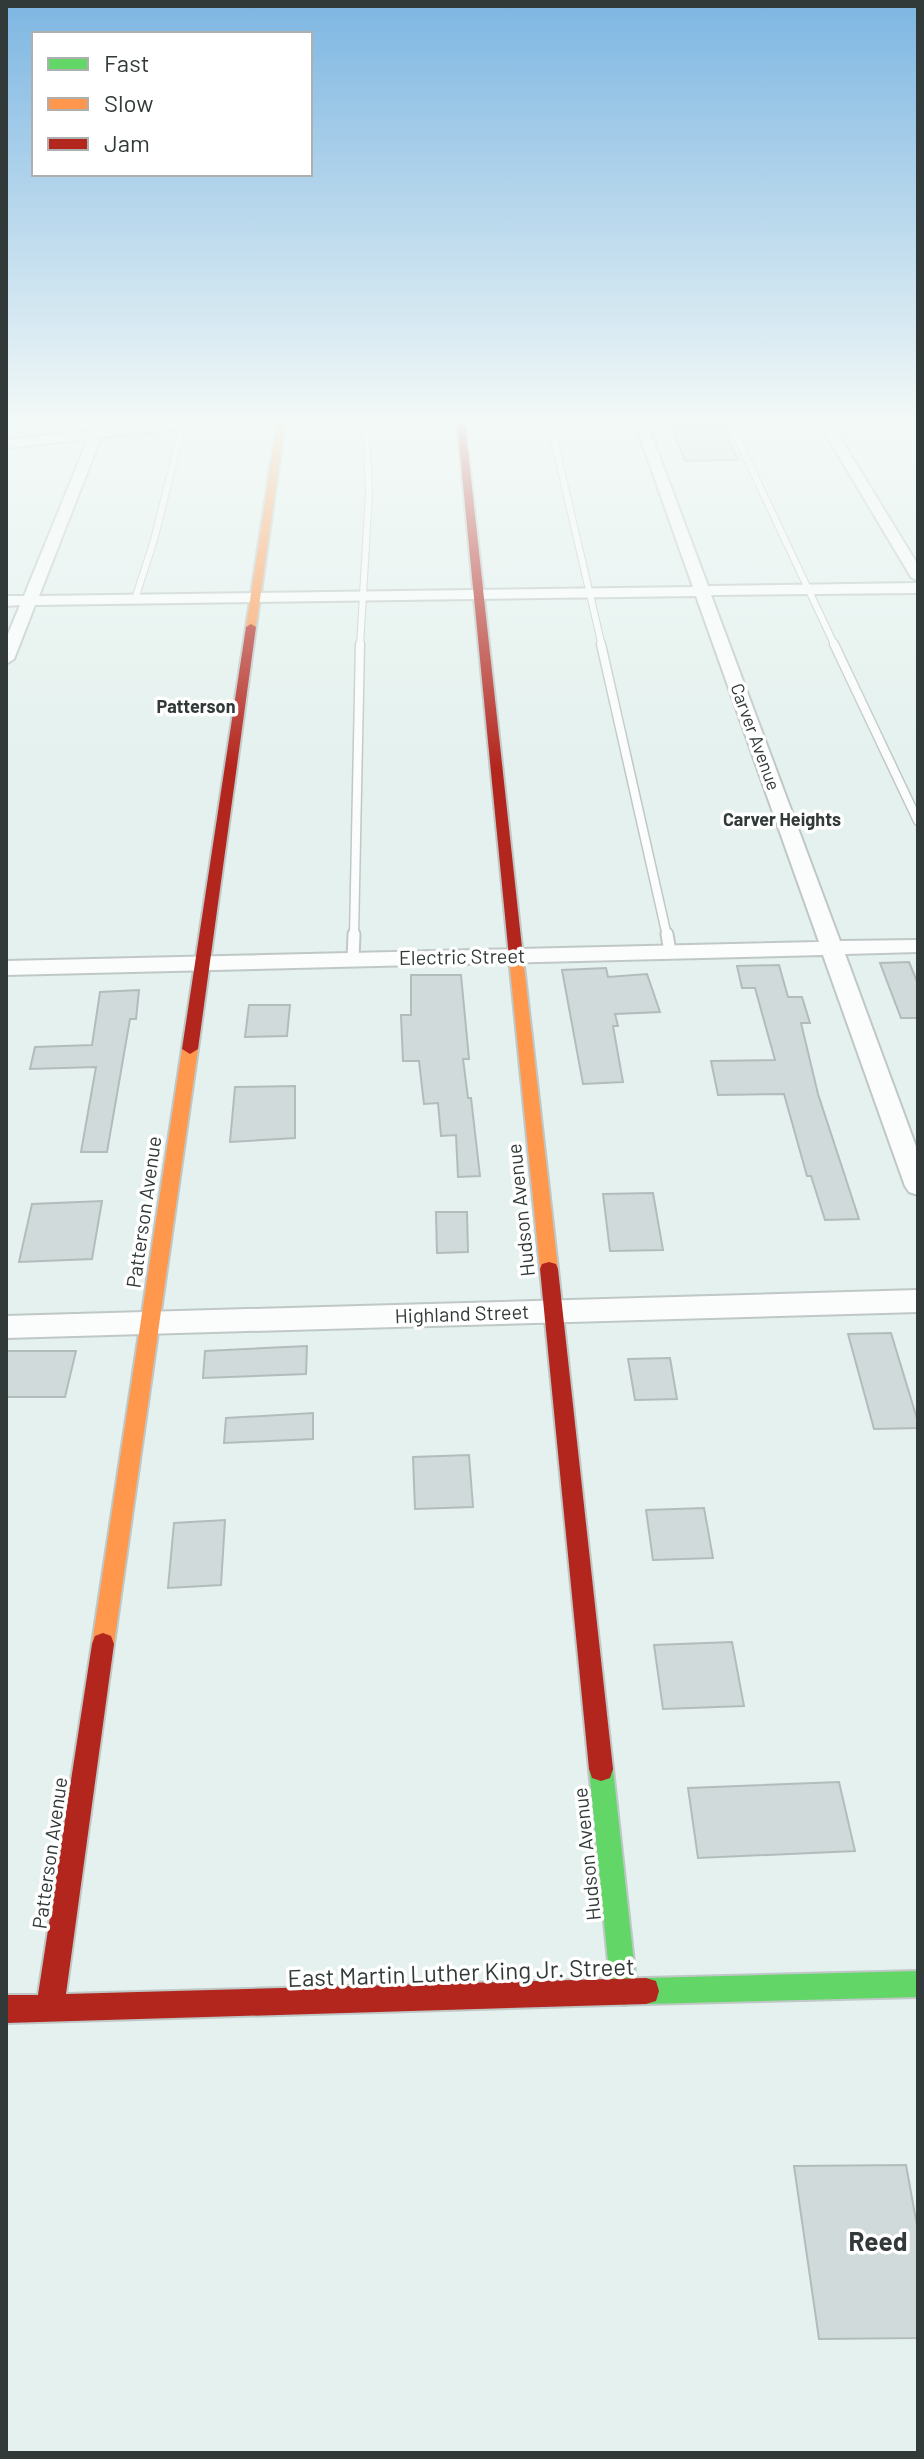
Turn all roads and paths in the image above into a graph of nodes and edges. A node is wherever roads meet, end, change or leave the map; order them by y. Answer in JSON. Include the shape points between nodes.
{"nodes":[{"id":1,"x":54,"y":538,"type":"edge"},
{"id":2,"x":155,"y":538,"type":"edge"},
{"id":3,"x":264,"y":538,"type":"edge"},
{"id":4,"x":366,"y":538,"type":"edge"},
{"id":5,"x":473,"y":538,"type":"edge"},
{"id":6,"x":578,"y":538,"type":"edge"},
{"id":7,"x":683,"y":538,"type":"edge"},
{"id":8,"x":784,"y":538,"type":"edge"},
{"id":9,"x":894,"y":538,"type":"edge"},
{"id":10,"x":918,"y":577,"type":"edge"},
{"id":11,"x":918,"y":588,"type":"edge"},
{"id":12,"x":808,"y":589,"type":"junction"},
{"id":13,"x":702,"y":591,"type":"junction"},
{"id":14,"x":589,"y":593,"type":"junction"},
{"id":15,"x":479,"y":594,"type":"junction"},
{"id":16,"x":361,"y":596,"type":"junction"},
{"id":17,"x":255,"y":598,"type":"junction"},
{"id":18,"x":135,"y":599,"type":"junction"},
{"id":19,"x":6,"y":601,"type":"edge"},
{"id":20,"x":29,"y":601,"type":"junction"},
{"id":21,"x":6,"y":659,"type":"edge"},
{"id":22,"x":918,"y":821,"type":"edge"},
{"id":23,"x":918,"y":946,"type":"edge"},
{"id":24,"x":832,"y":948,"type":"junction"},
{"id":25,"x":670,"y":952,"type":"junction"},
{"id":26,"x":516,"y":956,"type":"junction"},
{"id":27,"x":353,"y":959,"type":"junction"},
{"id":28,"x":202,"y":963,"type":"junction"},
{"id":29,"x":6,"y":968,"type":"edge"},
{"id":30,"x":918,"y":1186,"type":"edge"},
{"id":31,"x":918,"y":1301,"type":"edge"},
{"id":32,"x":553,"y":1312,"type":"junction"},
{"id":33,"x":150,"y":1323,"type":"junction"},
{"id":34,"x":6,"y":1327,"type":"edge"},
{"id":35,"x":918,"y":1984,"type":"edge"},
{"id":36,"x":624,"y":1992,"type":"junction"},
{"id":37,"x":50,"y":2008,"type":"junction"},
{"id":38,"x":6,"y":2009,"type":"edge"}],
"edges":[{"from":1,"to":20,"type":"street"},
{"from":2,"to":18,"type":"lane"},
{"from":3,"to":17,"type":"street","name":"Patterson Avenue"},
{"from":4,"to":16,"type":"lane"},
{"from":5,"to":15,"type":"street","name":"Hudson Avenue"},
{"from":6,"to":14,"type":"lane"},
{"from":7,"to":13,"type":"street","name":"Carver Avenue"},
{"from":8,"to":12,"type":"lane"},
{"from":9,"to":10,"type":"street"},
{"from":11,"to":12,"type":"street"},
{"from":12,"to":13,"type":"street"},
{"from":12,"to":22,"type":"lane"},
{"from":13,"to":14,"type":"street"},
{"from":13,"to":24,"type":"street","name":"Carver Avenue"},
{"from":14,"to":15,"type":"street"},
{"from":14,"to":25,"type":"lane"},
{"from":15,"to":16,"type":"street"},
{"from":15,"to":26,"type":"street","name":"Hudson Avenue"},
{"from":16,"to":17,"type":"street"},
{"from":16,"to":27,"type":"lane"},
{"from":17,"to":18,"type":"street"},
{"from":17,"to":28,"type":"street","name":"Patterson Avenue"},
{"from":18,"to":20,"type":"street"},
{"from":19,"to":20,"type":"street"},
{"from":20,"to":21,"type":"street"},
{"from":23,"to":24,"type":"street","name":"Electric Street"},
{"from":24,"to":25,"type":"street","name":"Electric Street"},
{"from":24,"to":30,"type":"street","name":"Carver Avenue"},
{"from":25,"to":26,"type":"street","name":"Electric Street"},
{"from":26,"to":27,"type":"street","name":"Electric Street"},
{"from":26,"to":32,"type":"street","name":"Hudson Avenue"},
{"from":27,"to":28,"type":"street","name":"Electric Street"},
{"from":28,"to":29,"type":"street","name":"Electric Street"},
{"from":28,"to":33,"type":"street","name":"Patterson Avenue"},
{"from":31,"to":32,"type":"street","name":"Highland Street"},
{"from":32,"to":33,"type":"street","name":"Highland Street"},
{"from":32,"to":36,"type":"street","name":"Hudson Avenue"},
{"from":33,"to":34,"type":"street","name":"Highland Street"},
{"from":33,"to":37,"type":"street","name":"Patterson Avenue"},
{"from":35,"to":36,"type":"street","name":"East Martin Luther King Jr. Street"},
{"from":36,"to":37,"type":"street","name":"East Martin Luther King Jr. Street"},
{"from":37,"to":38,"type":"street","name":"East Martin Luther King Jr. Street"}]}
